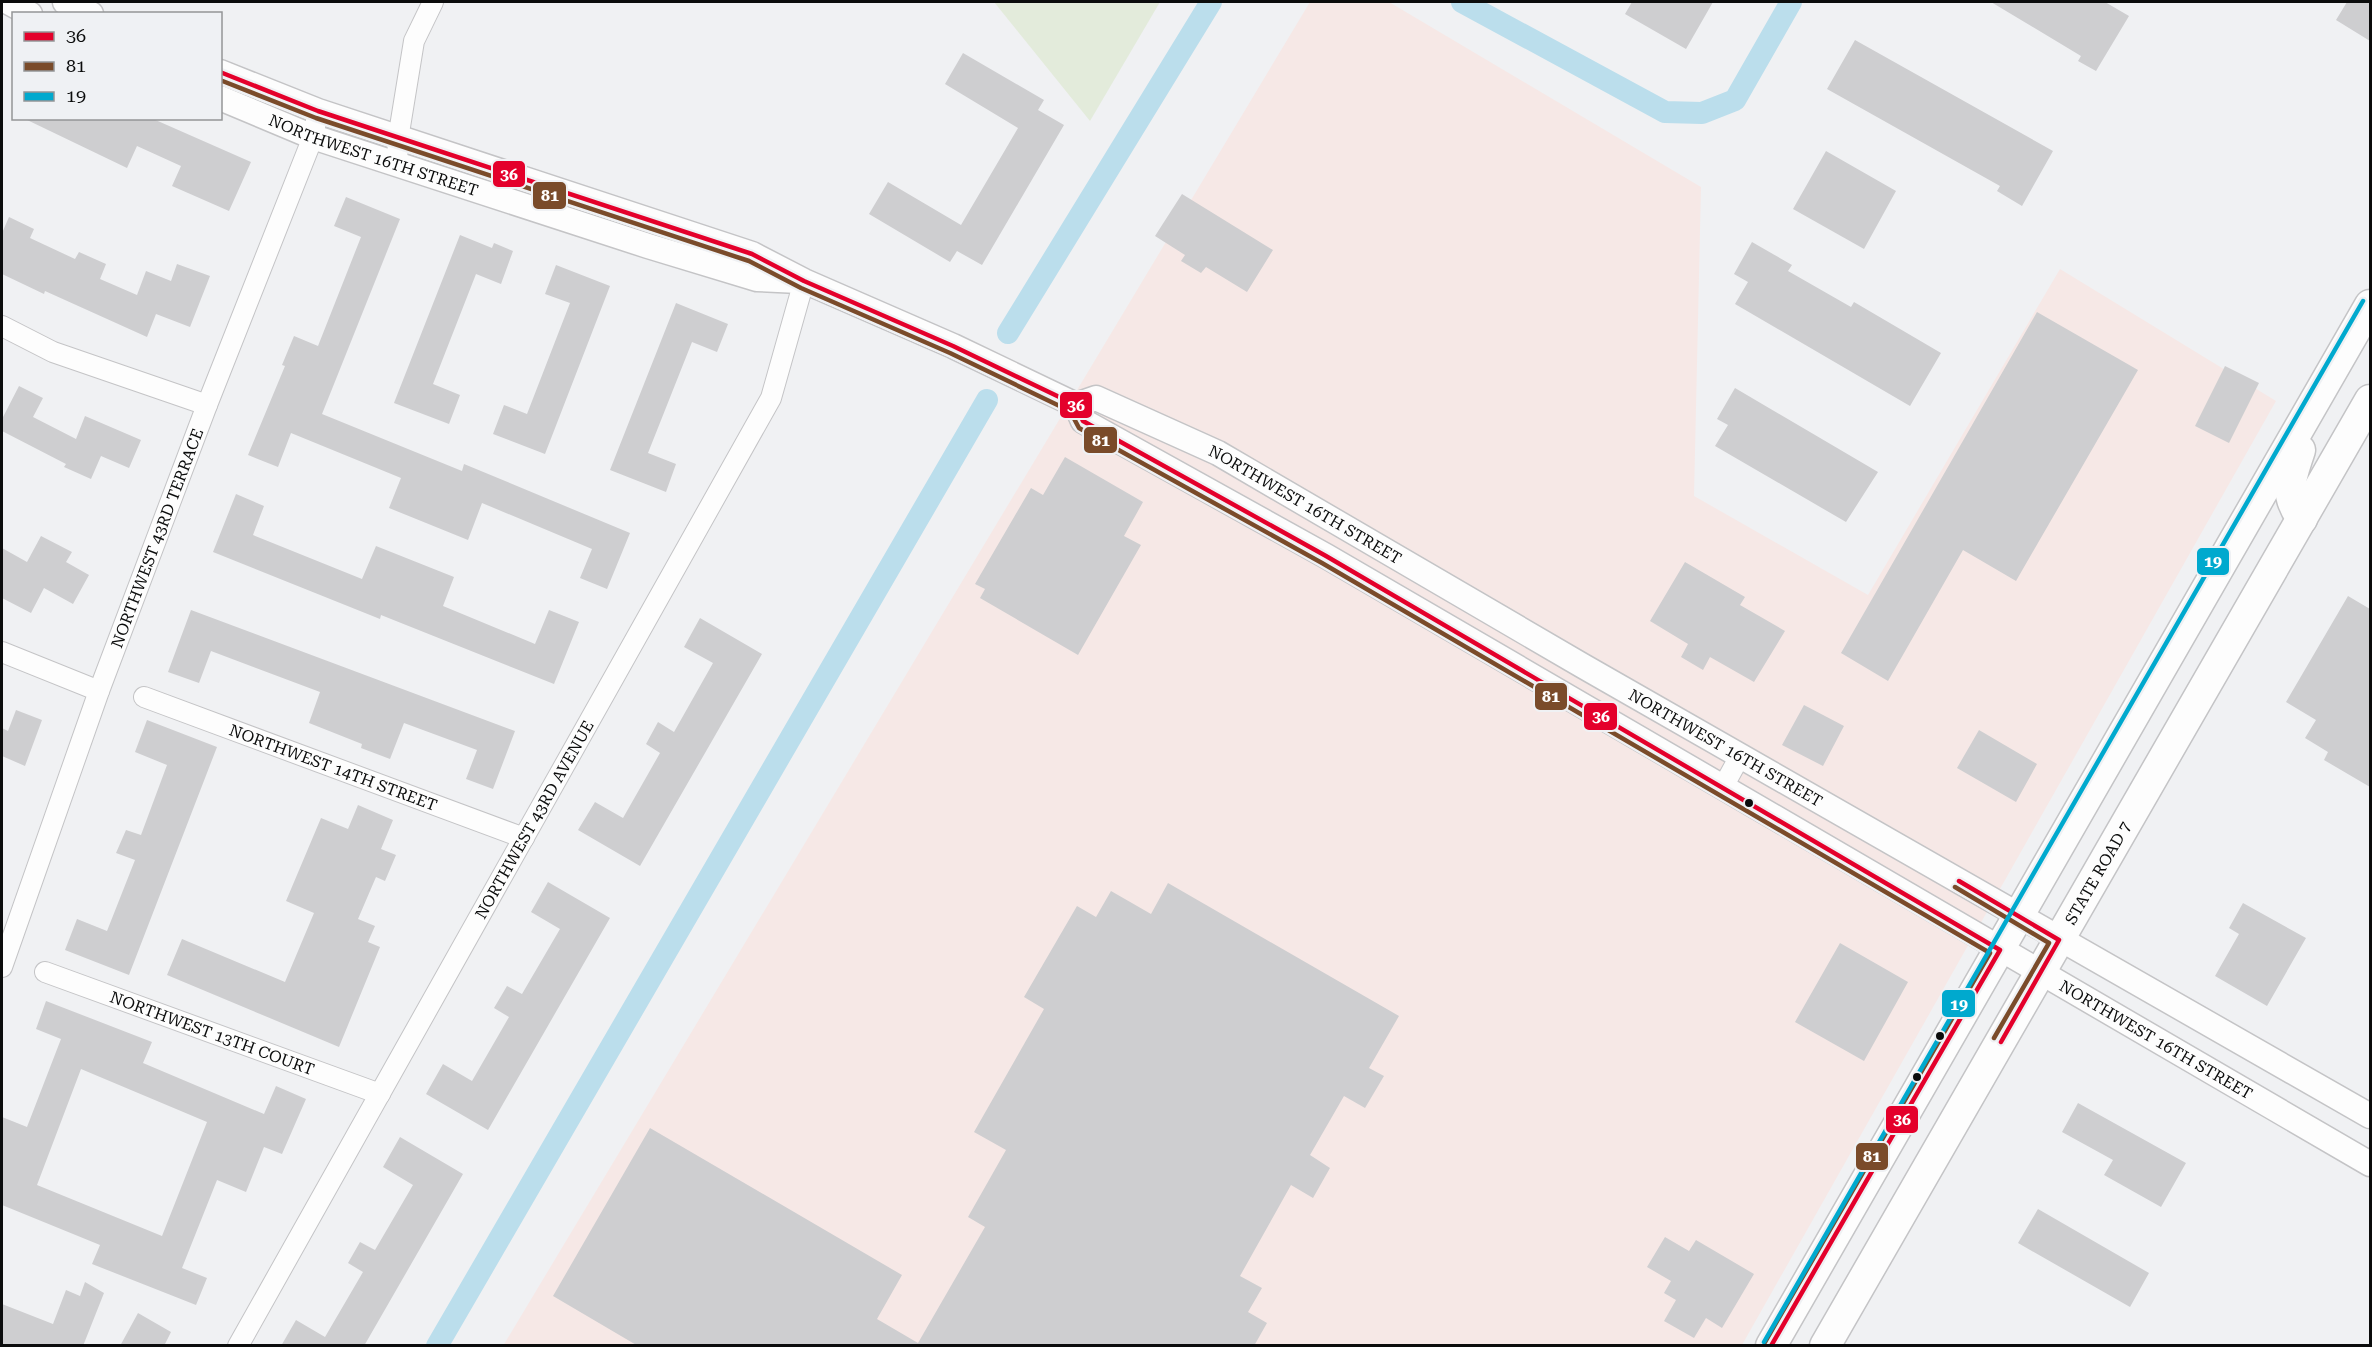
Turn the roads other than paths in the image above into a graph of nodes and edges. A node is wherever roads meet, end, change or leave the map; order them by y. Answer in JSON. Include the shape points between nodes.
{"nodes":[{"id":1,"x":8,"y":2,"type":"edge"},
{"id":2,"x":65,"y":2,"type":"edge"},
{"id":3,"x":433,"y":2,"type":"edge"},
{"id":4,"x":26,"y":12,"type":"edge"},
{"id":5,"x":87,"y":12,"type":"edge"},
{"id":6,"x":222,"y":73,"type":"edge"},
{"id":7,"x":222,"y":99,"type":"edge"},
{"id":8,"x":318,"y":111,"type":"junction"},
{"id":9,"x":313,"y":137,"type":"junction"},
{"id":10,"x":398,"y":139,"type":"junction"},
{"id":11,"x":397,"y":164,"type":"junction"},
{"id":12,"x":804,"y":281,"type":"junction"},
{"id":13,"x":2370,"y":305,"type":"edge"},
{"id":14,"x":2,"y":326,"type":"edge"},
{"id":15,"x":2370,"y":400,"type":"edge"},
{"id":16,"x":2315,"y":401,"type":"junction"},
{"id":17,"x":207,"y":405,"type":"junction"},
{"id":18,"x":1076,"y":405,"type":"junction"},
{"id":19,"x":2302,"y":519,"type":"junction"},
{"id":20,"x":2,"y":652,"type":"edge"},
{"id":21,"x":1620,"y":687,"type":"junction"},
{"id":22,"x":99,"y":691,"type":"junction"},
{"id":23,"x":144,"y":697,"type":"dead end"},
{"id":24,"x":1603,"y":718,"type":"junction"},
{"id":25,"x":1740,"y":756,"type":"junction"},
{"id":26,"x":1723,"y":787,"type":"junction"},
{"id":27,"x":524,"y":838,"type":"junction"},
{"id":28,"x":2020,"y":915,"type":"junction"},
{"id":29,"x":2060,"y":940,"type":"junction"},
{"id":30,"x":2000,"y":950,"type":"junction"},
{"id":31,"x":2,"y":967,"type":"edge"},
{"id":32,"x":45,"y":972,"type":"dead end"},
{"id":33,"x":2040,"y":974,"type":"junction"},
{"id":34,"x":380,"y":1094,"type":"junction"},
{"id":35,"x":2370,"y":1116,"type":"edge"},
{"id":36,"x":2370,"y":1164,"type":"edge"},
{"id":37,"x":238,"y":1346,"type":"edge"},
{"id":38,"x":1771,"y":1346,"type":"edge"},
{"id":39,"x":1825,"y":1346,"type":"edge"}],
"edges":[{"from":1,"to":4,"type":"street"},
{"from":2,"to":5,"type":"street"},
{"from":3,"to":10,"type":"street","via":[[414,41]]},
{"from":6,"to":8,"type":"street","name":"NORTHWEST 16TH STREET"},
{"from":7,"to":9,"type":"street","name":"NORTHWEST 16TH STREET"},
{"from":8,"to":9,"type":"street","name":"NORTHWEST 43RD TERRACE"},
{"from":8,"to":10,"type":"street","name":"NORTHWEST 16TH STREET"},
{"from":9,"to":11,"type":"street","name":"NORTHWEST 16TH STREET"},
{"from":9,"to":17,"type":"street","name":"NORTHWEST 43RD TERRACE"},
{"from":10,"to":11,"type":"street"},
{"from":10,"to":12,"type":"street","name":"NORTHWEST 16TH STREET","via":[[752,254]]},
{"from":11,"to":12,"type":"street","name":"NORTHWEST 16TH STREET","via":[[757,279]]},
{"from":12,"to":18,"type":"street","name":"NORTHWEST 16TH STREET"},
{"from":12,"to":27,"type":"street","name":"NORTHWEST 43RD AVENUE","via":[[771,398]]},
{"from":13,"to":16,"type":"main road"},
{"from":14,"to":17,"type":"street","via":[[53,352]]},
{"from":15,"to":19,"type":"main road","name":"STATE ROAD 7"},
{"from":16,"to":19,"type":"main road","via":[[2289,486],[2292,505]]},
{"from":16,"to":28,"type":"main road"},
{"from":17,"to":22,"type":"street","name":"NORTHWEST 43RD TERRACE"},
{"from":18,"to":21,"type":"street","name":"NORTHWEST 16TH STREET","via":[[1096,398],[1218,453]]},
{"from":18,"to":24,"type":"street","name":"NORTHWEST 16TH STREET","via":[[1083,421]]},
{"from":19,"to":29,"type":"main road","name":"STATE ROAD 7"},
{"from":20,"to":22,"type":"street"},
{"from":21,"to":24,"type":"street"},
{"from":21,"to":25,"type":"street","name":"NORTHWEST 16TH STREET"},
{"from":22,"to":31,"type":"street","name":"NORTHWEST 43RD TERRACE"},
{"from":23,"to":27,"type":"street","name":"NORTHWEST 14TH STREET"},
{"from":24,"to":26,"type":"street","name":"NORTHWEST 16TH STREET"},
{"from":25,"to":26,"type":"street"},
{"from":25,"to":28,"type":"street","name":"NORTHWEST 16TH STREET"},
{"from":26,"to":30,"type":"street","name":"NORTHWEST 16TH STREET"},
{"from":27,"to":34,"type":"street","name":"NORTHWEST 43RD AVENUE"},
{"from":28,"to":29,"type":"street","name":"NORTHWEST 16TH STREET"},
{"from":28,"to":30,"type":"main road"},
{"from":29,"to":33,"type":"main road","name":"STATE ROAD 7"},
{"from":29,"to":35,"type":"street","name":"NORTHWEST 16TH STREET"},
{"from":30,"to":33,"type":"street","name":"NORTHWEST 16TH STREET"},
{"from":30,"to":38,"type":"main road"},
{"from":32,"to":34,"type":"street","name":"NORTHWEST 13TH COURT"},
{"from":33,"to":36,"type":"street","name":"NORTHWEST 16TH STREET"},
{"from":33,"to":39,"type":"main road","name":"STATE ROAD 7"},
{"from":34,"to":37,"type":"street","name":"NORTHWEST 43RD AVENUE"}]}
